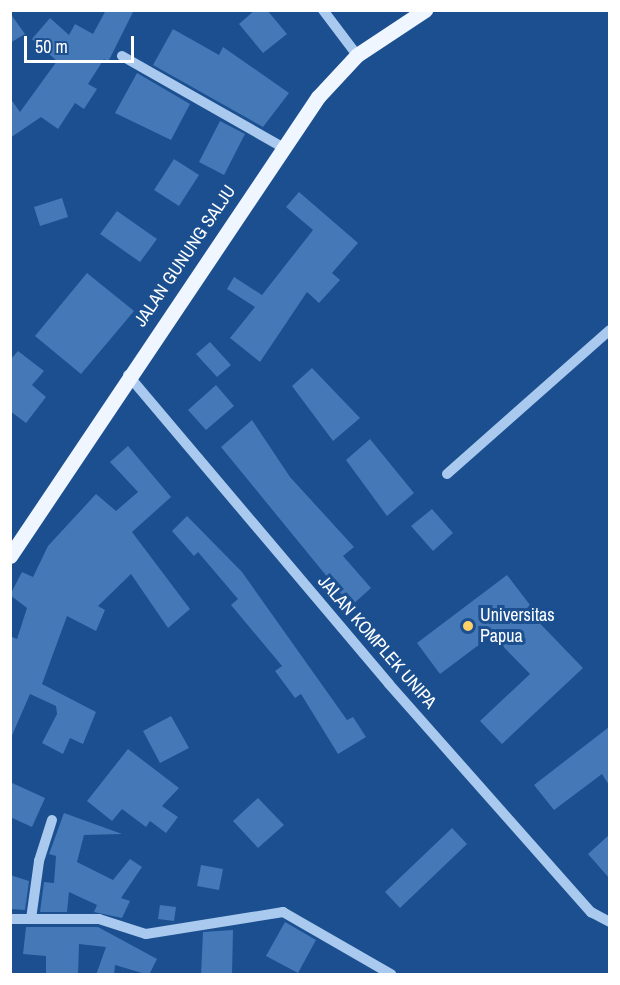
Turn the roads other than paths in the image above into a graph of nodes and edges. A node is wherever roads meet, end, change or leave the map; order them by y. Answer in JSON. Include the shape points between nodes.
{"nodes":[{"id":1,"x":323,"y":10,"type":"edge"},
{"id":2,"x":425,"y":10,"type":"edge"},
{"id":3,"x":357,"y":55,"type":"junction"},
{"id":4,"x":122,"y":56,"type":"dead end"},
{"id":5,"x":282,"y":147,"type":"junction"},
{"id":6,"x":609,"y":330,"type":"edge"},
{"id":7,"x":128,"y":375,"type":"junction"},
{"id":8,"x":447,"y":474,"type":"dead end"},
{"id":9,"x":10,"y":556,"type":"edge"},
{"id":10,"x":52,"y":820,"type":"dead end"},
{"id":11,"x":10,"y":919,"type":"edge"},
{"id":12,"x":31,"y":919,"type":"junction"},
{"id":13,"x":609,"y":922,"type":"edge"},
{"id":14,"x":390,"y":975,"type":"edge"}],
"edges":[{"from":1,"to":3,"type":"street"},
{"from":2,"to":3,"type":"main road","name":"JALAN GUNUNG SALJU"},
{"from":3,"to":5,"type":"main road","name":"JALAN GUNUNG SALJU"},
{"from":4,"to":5,"type":"street"},
{"from":5,"to":7,"type":"main road","name":"JALAN GUNUNG SALJU"},
{"from":6,"to":8,"type":"street"},
{"from":7,"to":9,"type":"main road","name":"JALAN GUNUNG SALJU"},
{"from":7,"to":13,"type":"street","name":"JALAN KOMPLEK UNIPA","via":[[397,692],[591,912]]},
{"from":10,"to":12,"type":"street","via":[[39,861]]},
{"from":11,"to":12,"type":"street"},
{"from":12,"to":14,"type":"street","via":[[99,920],[146,934],[283,912]]}]}
